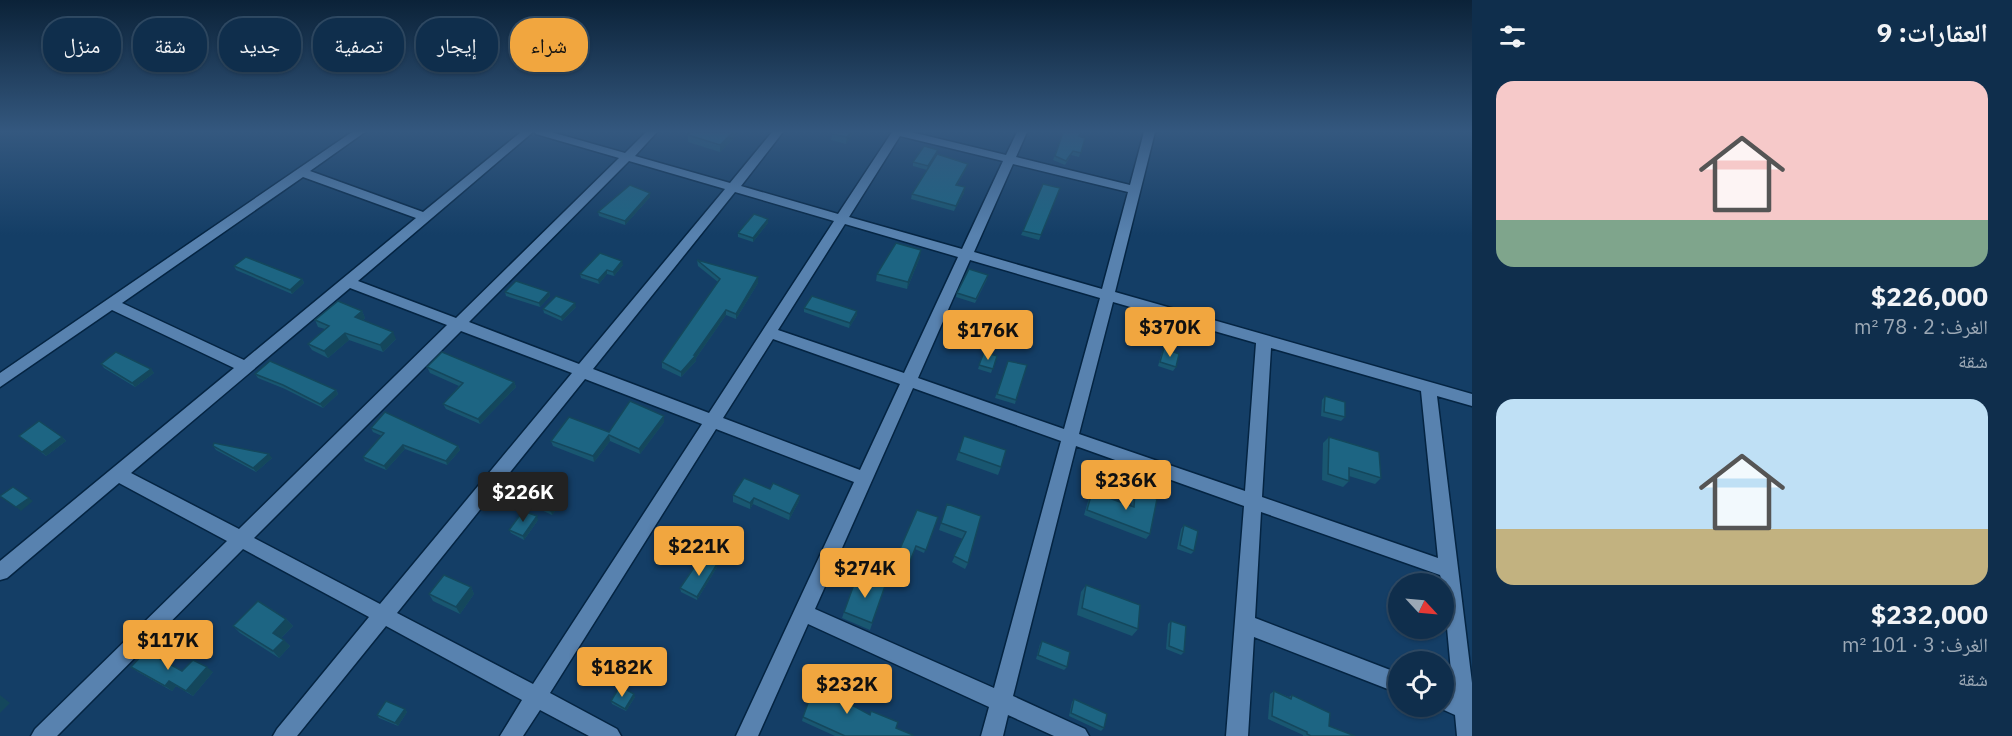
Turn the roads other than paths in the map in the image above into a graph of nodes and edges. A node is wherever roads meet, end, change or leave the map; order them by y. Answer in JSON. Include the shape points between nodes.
{"nodes":[{"id":1,"x":309,"y":166,"type":"edge"},
{"id":2,"x":486,"y":166,"type":"edge"},
{"id":3,"x":618,"y":166,"type":"edge"},
{"id":4,"x":660,"y":166,"type":"edge"},
{"id":5,"x":750,"y":166,"type":"edge"},
{"id":6,"x":876,"y":166,"type":"edge"},
{"id":7,"x":1007,"y":166,"type":"edge"},
{"id":8,"x":1040,"y":166,"type":"edge"},
{"id":9,"x":1141,"y":166,"type":"edge"},
{"id":10,"x":301,"y":172,"type":"junction"},
{"id":11,"x":733,"y":187,"type":"junction"},
{"id":12,"x":1135,"y":190,"type":"junction"},
{"id":13,"x":425,"y":217,"type":"junction"},
{"id":14,"x":842,"y":218,"type":"junction"},
{"id":15,"x":966,"y":254,"type":"junction"},
{"id":16,"x":348,"y":282,"type":"junction"},
{"id":17,"x":1108,"y":295,"type":"junction"},
{"id":18,"x":111,"y":304,"type":"junction"},
{"id":19,"x":458,"y":324,"type":"junction"},
{"id":20,"x":769,"y":332,"type":"junction"},
{"id":21,"x":1264,"y":340,"type":"junction"},
{"id":22,"x":246,"y":367,"type":"junction"},
{"id":23,"x":582,"y":371,"type":"junction"},
{"id":24,"x":0,"y":381,"type":"edge"},
{"id":25,"x":908,"y":381,"type":"junction"},
{"id":26,"x":1428,"y":388,"type":"junction"},
{"id":27,"x":1472,"y":400,"type":"edge"},
{"id":28,"x":712,"y":421,"type":"junction"},
{"id":29,"x":1070,"y":438,"type":"junction"},
{"id":30,"x":118,"y":474,"type":"junction"},
{"id":31,"x":864,"y":478,"type":"junction"},
{"id":32,"x":1253,"y":502,"type":"junction"},
{"id":33,"x":241,"y":539,"type":"junction"},
{"id":34,"x":1449,"y":570,"type":"junction"},
{"id":35,"x":0,"y":572,"type":"edge"},
{"id":36,"x":803,"y":613,"type":"junction"},
{"id":37,"x":383,"y":615,"type":"junction"},
{"id":38,"x":1245,"y":624,"type":"junction"},
{"id":39,"x":1388,"y":679,"type":"edge"},
{"id":40,"x":536,"y":697,"type":"junction"},
{"id":41,"x":1001,"y":702,"type":"junction"},
{"id":42,"x":1468,"y":709,"type":"edge"},
{"id":43,"x":42,"y":736,"type":"edge"},
{"id":44,"x":284,"y":736,"type":"edge"},
{"id":45,"x":511,"y":736,"type":"edge"},
{"id":46,"x":610,"y":736,"type":"edge"},
{"id":47,"x":747,"y":736,"type":"edge"},
{"id":48,"x":992,"y":736,"type":"edge"},
{"id":49,"x":1078,"y":736,"type":"edge"},
{"id":50,"x":1237,"y":736,"type":"edge"},
{"id":51,"x":1468,"y":736,"type":"edge"}],
"edges":[{"from":1,"to":10,"type":"street"},
{"from":2,"to":13,"type":"street"},
{"from":3,"to":19,"type":"street"},
{"from":4,"to":11,"type":"street"},
{"from":5,"to":11,"type":"street"},
{"from":6,"to":14,"type":"street"},
{"from":7,"to":15,"type":"street"},
{"from":8,"to":12,"type":"street"},
{"from":9,"to":12,"type":"street"},
{"from":10,"to":13,"type":"street"},
{"from":10,"to":18,"type":"street"},
{"from":11,"to":14,"type":"street"},
{"from":11,"to":23,"type":"street"},
{"from":12,"to":17,"type":"street"},
{"from":13,"to":16,"type":"street"},
{"from":14,"to":15,"type":"street"},
{"from":14,"to":20,"type":"street"},
{"from":15,"to":17,"type":"street"},
{"from":15,"to":25,"type":"street"},
{"from":16,"to":19,"type":"street"},
{"from":16,"to":22,"type":"street"},
{"from":17,"to":21,"type":"street"},
{"from":17,"to":29,"type":"street"},
{"from":18,"to":22,"type":"street"},
{"from":18,"to":24,"type":"street"},
{"from":19,"to":23,"type":"street"},
{"from":19,"to":33,"type":"street"},
{"from":20,"to":25,"type":"street"},
{"from":20,"to":28,"type":"street"},
{"from":21,"to":26,"type":"street"},
{"from":21,"to":32,"type":"street"},
{"from":22,"to":30,"type":"street"},
{"from":23,"to":28,"type":"street"},
{"from":23,"to":37,"type":"street"},
{"from":25,"to":29,"type":"street"},
{"from":25,"to":31,"type":"street"},
{"from":26,"to":27,"type":"street"},
{"from":26,"to":34,"type":"street"},
{"from":28,"to":31,"type":"street"},
{"from":28,"to":40,"type":"street"},
{"from":29,"to":32,"type":"street"},
{"from":29,"to":41,"type":"street"},
{"from":30,"to":33,"type":"street"},
{"from":30,"to":35,"type":"street"},
{"from":31,"to":36,"type":"street"},
{"from":32,"to":34,"type":"street"},
{"from":32,"to":38,"type":"street"},
{"from":33,"to":37,"type":"street"},
{"from":33,"to":43,"type":"street"},
{"from":34,"to":42,"type":"street"},
{"from":36,"to":41,"type":"street"},
{"from":36,"to":47,"type":"street"},
{"from":37,"to":40,"type":"street"},
{"from":37,"to":44,"type":"street"},
{"from":38,"to":39,"type":"street"},
{"from":38,"to":50,"type":"street"},
{"from":40,"to":45,"type":"street"},
{"from":40,"to":46,"type":"street"},
{"from":41,"to":48,"type":"street"},
{"from":41,"to":49,"type":"street"},
{"from":42,"to":51,"type":"street"}]}
